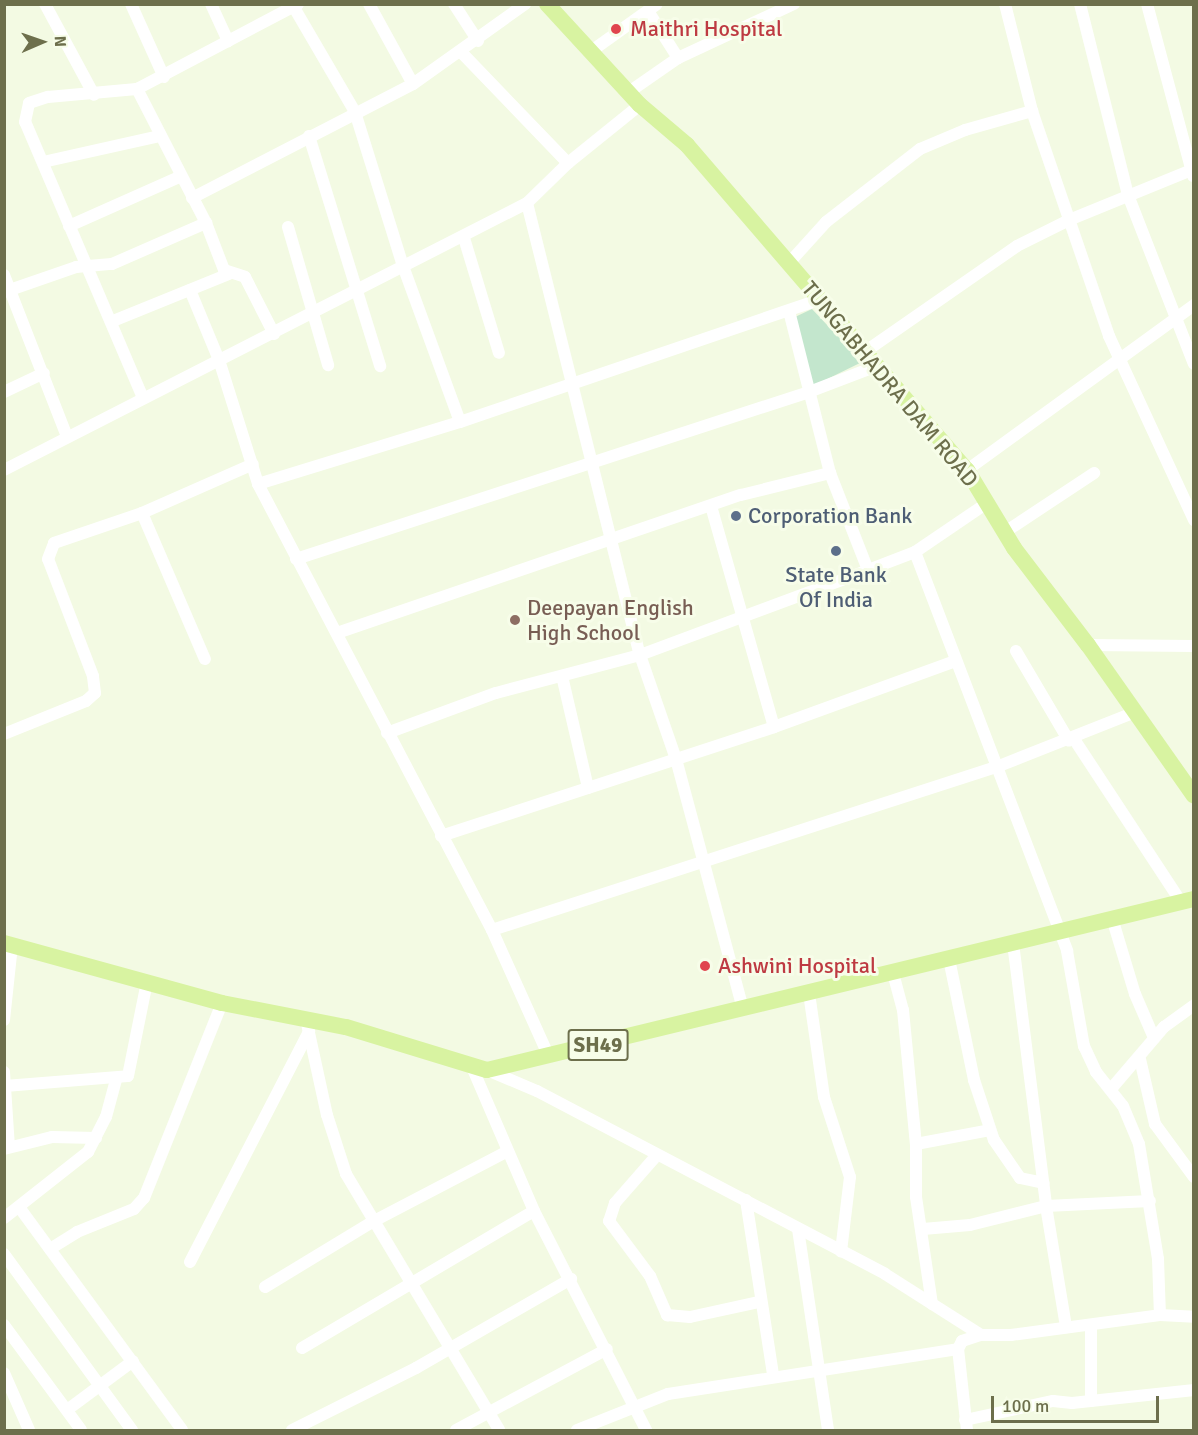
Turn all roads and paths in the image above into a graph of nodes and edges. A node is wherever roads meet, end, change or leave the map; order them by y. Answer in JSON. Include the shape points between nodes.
{"nodes":[{"id":1,"x":45,"y":4,"type":"edge"},
{"id":2,"x":131,"y":4,"type":"edge"},
{"id":3,"x":212,"y":4,"type":"edge"},
{"id":4,"x":369,"y":4,"type":"edge"},
{"id":5,"x":454,"y":4,"type":"edge"},
{"id":6,"x":525,"y":4,"type":"edge"},
{"id":7,"x":547,"y":4,"type":"edge"},
{"id":8,"x":794,"y":4,"type":"edge"},
{"id":9,"x":1005,"y":4,"type":"edge"},
{"id":10,"x":1080,"y":4,"type":"edge"},
{"id":11,"x":1147,"y":4,"type":"edge"},
{"id":12,"x":294,"y":5,"type":"edge"},
{"id":13,"x":652,"y":8,"type":"edge"},
{"id":14,"x":228,"y":41,"type":"junction"},
{"id":15,"x":478,"y":41,"type":"junction"},
{"id":16,"x":590,"y":52,"type":"junction"},
{"id":17,"x":462,"y":53,"type":"junction"},
{"id":18,"x":678,"y":58,"type":"junction"},
{"id":19,"x":164,"y":77,"type":"junction"},
{"id":20,"x":413,"y":84,"type":"junction"},
{"id":21,"x":137,"y":89,"type":"junction"},
{"id":22,"x":628,"y":92,"type":"junction"},
{"id":23,"x":94,"y":95,"type":"junction"},
{"id":24,"x":640,"y":105,"type":"junction"},
{"id":25,"x":1032,"y":111,"type":"junction"},
{"id":26,"x":355,"y":112,"type":"junction"},
{"id":27,"x":159,"y":135,"type":"junction"},
{"id":28,"x":309,"y":135,"type":"junction"},
{"id":29,"x":43,"y":162,"type":"junction"},
{"id":30,"x":568,"y":163,"type":"junction"},
{"id":31,"x":1193,"y":172,"type":"edge"},
{"id":32,"x":179,"y":177,"type":"junction"},
{"id":33,"x":1128,"y":195,"type":"junction"},
{"id":34,"x":192,"y":198,"type":"junction"},
{"id":35,"x":527,"y":204,"type":"junction"},
{"id":36,"x":1069,"y":220,"type":"junction"},
{"id":37,"x":206,"y":223,"type":"junction"},
{"id":38,"x":69,"y":226,"type":"junction"},
{"id":39,"x":288,"y":227,"type":"dead end"},
{"id":40,"x":464,"y":238,"type":"junction"},
{"id":41,"x":789,"y":262,"type":"junction"},
{"id":42,"x":84,"y":266,"type":"junction"},
{"id":43,"x":403,"y":266,"type":"junction"},
{"id":44,"x":229,"y":274,"type":"junction"},
{"id":45,"x":4,"y":275,"type":"edge"},
{"id":46,"x":8,"y":290,"type":"edge"},
{"id":47,"x":190,"y":290,"type":"junction"},
{"id":48,"x":356,"y":293,"type":"junction"},
{"id":49,"x":820,"y":298,"type":"junction"},
{"id":50,"x":1194,"y":305,"type":"edge"},
{"id":51,"x":789,"y":311,"type":"junction"},
{"id":52,"x":312,"y":314,"type":"junction"},
{"id":53,"x":1174,"y":317,"type":"junction"},
{"id":54,"x":113,"y":321,"type":"junction"},
{"id":55,"x":274,"y":334,"type":"junction"},
{"id":56,"x":866,"y":351,"type":"junction"},
{"id":57,"x":499,"y":353,"type":"dead end"},
{"id":58,"x":219,"y":360,"type":"junction"},
{"id":59,"x":1119,"y":362,"type":"junction"},
{"id":60,"x":1194,"y":364,"type":"edge"},
{"id":61,"x":328,"y":365,"type":"dead end"},
{"id":62,"x":380,"y":366,"type":"dead end"},
{"id":63,"x":878,"y":366,"type":"junction"},
{"id":64,"x":44,"y":374,"type":"junction"},
{"id":65,"x":571,"y":384,"type":"junction"},
{"id":66,"x":4,"y":392,"type":"edge"},
{"id":67,"x":809,"y":392,"type":"junction"},
{"id":68,"x":143,"y":398,"type":"junction"},
{"id":69,"x":460,"y":422,"type":"junction"},
{"id":70,"x":67,"y":437,"type":"junction"},
{"id":71,"x":590,"y":462,"type":"junction"},
{"id":72,"x":253,"y":464,"type":"junction"},
{"id":73,"x":4,"y":470,"type":"edge"},
{"id":74,"x":967,"y":470,"type":"junction"},
{"id":75,"x":830,"y":473,"type":"junction"},
{"id":76,"x":1094,"y":473,"type":"dead end"},
{"id":77,"x":258,"y":484,"type":"junction"},
{"id":78,"x":987,"y":503,"type":"junction"},
{"id":79,"x":711,"y":506,"type":"junction"},
{"id":80,"x":142,"y":513,"type":"junction"},
{"id":81,"x":1194,"y":520,"type":"edge"},
{"id":82,"x":1005,"y":532,"type":"junction"},
{"id":83,"x":614,"y":540,"type":"junction"},
{"id":84,"x":915,"y":552,"type":"junction"},
{"id":85,"x":296,"y":559,"type":"junction"},
{"id":86,"x":868,"y":570,"type":"junction"},
{"id":87,"x":743,"y":616,"type":"junction"},
{"id":88,"x":337,"y":633,"type":"junction"},
{"id":89,"x":1088,"y":645,"type":"junction"},
{"id":90,"x":1194,"y":646,"type":"edge"},
{"id":91,"x":1016,"y":651,"type":"dead end"},
{"id":92,"x":640,"y":655,"type":"junction"},
{"id":93,"x":205,"y":659,"type":"dead end"},
{"id":94,"x":955,"y":661,"type":"junction"},
{"id":95,"x":562,"y":676,"type":"junction"},
{"id":96,"x":1133,"y":713,"type":"junction"},
{"id":97,"x":774,"y":726,"type":"junction"},
{"id":98,"x":387,"y":733,"type":"junction"},
{"id":99,"x":4,"y":734,"type":"edge"},
{"id":100,"x":1071,"y":740,"type":"junction"},
{"id":101,"x":676,"y":759,"type":"junction"},
{"id":102,"x":999,"y":766,"type":"junction"},
{"id":103,"x":588,"y":788,"type":"junction"},
{"id":104,"x":1194,"y":796,"type":"edge"},
{"id":105,"x":441,"y":836,"type":"junction"},
{"id":106,"x":705,"y":863,"type":"junction"},
{"id":107,"x":1187,"y":900,"type":"edge"},
{"id":108,"x":1112,"y":918,"type":"junction"},
{"id":109,"x":492,"y":930,"type":"junction"},
{"id":110,"x":1060,"y":931,"type":"junction"},
{"id":111,"x":1013,"y":943,"type":"junction"},
{"id":112,"x":8,"y":944,"type":"edge"},
{"id":113,"x":949,"y":959,"type":"junction"},
{"id":114,"x":893,"y":973,"type":"junction"},
{"id":115,"x":147,"y":982,"type":"junction"},
{"id":116,"x":809,"y":993,"type":"junction"},
{"id":117,"x":222,"y":1003,"type":"junction"},
{"id":118,"x":1194,"y":1005,"type":"edge"},
{"id":119,"x":743,"y":1009,"type":"junction"},
{"id":120,"x":4,"y":1020,"type":"edge"},
{"id":121,"x":308,"y":1025,"type":"junction"},
{"id":122,"x":1154,"y":1038,"type":"junction"},
{"id":123,"x":549,"y":1057,"type":"junction"},
{"id":124,"x":1140,"y":1059,"type":"junction"},
{"id":125,"x":480,"y":1068,"type":"junction"},
{"id":126,"x":4,"y":1072,"type":"edge"},
{"id":127,"x":116,"y":1079,"type":"junction"},
{"id":128,"x":5,"y":1086,"type":"edge"},
{"id":129,"x":1110,"y":1089,"type":"junction"},
{"id":130,"x":990,"y":1130,"type":"junction"},
{"id":131,"x":96,"y":1138,"type":"junction"},
{"id":132,"x":916,"y":1144,"type":"junction"},
{"id":133,"x":7,"y":1148,"type":"edge"},
{"id":134,"x":506,"y":1152,"type":"junction"},
{"id":135,"x":657,"y":1155,"type":"junction"},
{"id":136,"x":1194,"y":1177,"type":"edge"},
{"id":137,"x":1043,"y":1182,"type":"junction"},
{"id":138,"x":746,"y":1200,"type":"junction"},
{"id":139,"x":1150,"y":1201,"type":"junction"},
{"id":140,"x":1046,"y":1206,"type":"junction"},
{"id":141,"x":19,"y":1207,"type":"junction"},
{"id":142,"x":534,"y":1212,"type":"junction"},
{"id":143,"x":4,"y":1218,"type":"edge"},
{"id":144,"x":374,"y":1221,"type":"junction"},
{"id":145,"x":798,"y":1229,"type":"junction"},
{"id":146,"x":923,"y":1229,"type":"junction"},
{"id":147,"x":50,"y":1249,"type":"junction"},
{"id":148,"x":841,"y":1251,"type":"junction"},
{"id":149,"x":4,"y":1254,"type":"edge"},
{"id":150,"x":190,"y":1262,"type":"dead end"},
{"id":151,"x":571,"y":1279,"type":"junction"},
{"id":152,"x":411,"y":1282,"type":"junction"},
{"id":153,"x":265,"y":1287,"type":"dead end"},
{"id":154,"x":759,"y":1302,"type":"junction"},
{"id":155,"x":932,"y":1304,"type":"junction"},
{"id":156,"x":1160,"y":1315,"type":"junction"},
{"id":157,"x":1194,"y":1317,"type":"edge"},
{"id":158,"x":4,"y":1325,"type":"edge"},
{"id":159,"x":1091,"y":1325,"type":"junction"},
{"id":160,"x":1066,"y":1327,"type":"junction"},
{"id":161,"x":981,"y":1335,"type":"junction"},
{"id":162,"x":302,"y":1348,"type":"dead end"},
{"id":163,"x":958,"y":1348,"type":"junction"},
{"id":164,"x":447,"y":1349,"type":"junction"},
{"id":165,"x":607,"y":1349,"type":"junction"},
{"id":166,"x":133,"y":1361,"type":"junction"},
{"id":167,"x":818,"y":1369,"type":"junction"},
{"id":168,"x":4,"y":1373,"type":"edge"},
{"id":169,"x":773,"y":1375,"type":"junction"},
{"id":170,"x":100,"y":1386,"type":"junction"},
{"id":171,"x":1194,"y":1390,"type":"edge"},
{"id":172,"x":1091,"y":1401,"type":"junction"},
{"id":173,"x":636,"y":1404,"type":"junction"},
{"id":174,"x":67,"y":1410,"type":"junction"},
{"id":175,"x":487,"y":1412,"type":"junction"},
{"id":176,"x":966,"y":1425,"type":"edge"},
{"id":177,"x":29,"y":1431,"type":"edge"},
{"id":178,"x":81,"y":1431,"type":"edge"},
{"id":179,"x":132,"y":1431,"type":"edge"},
{"id":180,"x":182,"y":1431,"type":"edge"},
{"id":181,"x":292,"y":1431,"type":"edge"},
{"id":182,"x":456,"y":1431,"type":"edge"},
{"id":183,"x":499,"y":1431,"type":"edge"},
{"id":184,"x":577,"y":1431,"type":"edge"},
{"id":185,"x":646,"y":1431,"type":"edge"},
{"id":186,"x":828,"y":1431,"type":"edge"}],
"edges":[{"from":1,"to":23,"type":"street"},
{"from":2,"to":19,"type":"street"},
{"from":3,"to":14,"type":"street"},
{"from":4,"to":20,"type":"street"},
{"from":5,"to":15,"type":"street"},
{"from":6,"to":15,"type":"street"},
{"from":7,"to":16,"type":"main road","name":"TUNGABHADRA DAM ROAD"},
{"from":8,"to":18,"type":"street"},
{"from":9,"to":25,"type":"street"},
{"from":10,"to":33,"type":"street"},
{"from":11,"to":31,"type":"street"},
{"from":12,"to":14,"type":"street"},
{"from":12,"to":26,"type":"street"},
{"from":13,"to":16,"type":"street"},
{"from":13,"to":18,"type":"street"},
{"from":14,"to":19,"type":"street"},
{"from":15,"to":17,"type":"street"},
{"from":16,"to":22,"type":"main road","name":"TUNGABHADRA DAM ROAD"},
{"from":17,"to":20,"type":"street"},
{"from":17,"to":30,"type":"street"},
{"from":18,"to":22,"type":"street"},
{"from":19,"to":21,"type":"street"},
{"from":20,"to":26,"type":"street"},
{"from":21,"to":23,"type":"street"},
{"from":21,"to":27,"type":"street"},
{"from":22,"to":24,"type":"main road","name":"TUNGABHADRA DAM ROAD"},
{"from":23,"to":29,"type":"street","via":[[48,97],[29,103],[25,122]]},
{"from":24,"to":30,"type":"street"},
{"from":24,"to":41,"type":"main road","name":"TUNGABHADRA DAM ROAD","via":[[687,145]]},
{"from":25,"to":36,"type":"street"},
{"from":25,"to":41,"type":"street","via":[[965,130],[920,149],[826,222]]},
{"from":26,"to":28,"type":"street"},
{"from":26,"to":43,"type":"street"},
{"from":27,"to":29,"type":"street"},
{"from":27,"to":32,"type":"street"},
{"from":28,"to":34,"type":"street"},
{"from":28,"to":48,"type":"street"},
{"from":29,"to":38,"type":"street"},
{"from":30,"to":35,"type":"street"},
{"from":31,"to":33,"type":"street"},
{"from":32,"to":34,"type":"street"},
{"from":32,"to":38,"type":"street"},
{"from":33,"to":36,"type":"street"},
{"from":33,"to":53,"type":"street"},
{"from":34,"to":37,"type":"street"},
{"from":35,"to":40,"type":"street"},
{"from":35,"to":65,"type":"street"},
{"from":36,"to":56,"type":"street","via":[[1017,246]]},
{"from":36,"to":59,"type":"street"},
{"from":37,"to":42,"type":"street","via":[[112,264]]},
{"from":37,"to":44,"type":"street"},
{"from":38,"to":42,"type":"street"},
{"from":39,"to":52,"type":"street"},
{"from":40,"to":43,"type":"street"},
{"from":40,"to":57,"type":"street"},
{"from":41,"to":49,"type":"main road","name":"TUNGABHADRA DAM ROAD"},
{"from":42,"to":46,"type":"street"},
{"from":42,"to":54,"type":"street"},
{"from":43,"to":48,"type":"street"},
{"from":43,"to":69,"type":"street"},
{"from":44,"to":47,"type":"street"},
{"from":44,"to":55,"type":"street","via":[[245,277],[255,290]]},
{"from":45,"to":46,"type":"street"},
{"from":46,"to":64,"type":"street"},
{"from":47,"to":54,"type":"street"},
{"from":47,"to":58,"type":"street"},
{"from":48,"to":52,"type":"street"},
{"from":48,"to":62,"type":"street"},
{"from":49,"to":51,"type":"street"},
{"from":49,"to":56,"type":"main road","name":"TUNGABHADRA DAM ROAD"},
{"from":50,"to":53,"type":"street"},
{"from":51,"to":65,"type":"street"},
{"from":51,"to":67,"type":"street"},
{"from":52,"to":55,"type":"street"},
{"from":52,"to":61,"type":"street"},
{"from":53,"to":59,"type":"street"},
{"from":53,"to":60,"type":"street"},
{"from":54,"to":68,"type":"street"},
{"from":55,"to":58,"type":"street"},
{"from":56,"to":63,"type":"main road","name":"TUNGABHADRA DAM ROAD"},
{"from":58,"to":68,"type":"street"},
{"from":58,"to":72,"type":"street"},
{"from":59,"to":74,"type":"street"},
{"from":59,"to":81,"type":"street"},
{"from":63,"to":67,"type":"street"},
{"from":63,"to":74,"type":"main road","name":"TUNGABHADRA DAM ROAD"},
{"from":64,"to":66,"type":"street"},
{"from":64,"to":70,"type":"street"},
{"from":65,"to":69,"type":"street"},
{"from":65,"to":71,"type":"street"},
{"from":67,"to":71,"type":"street"},
{"from":67,"to":75,"type":"street"},
{"from":68,"to":70,"type":"street"},
{"from":69,"to":77,"type":"street"},
{"from":70,"to":73,"type":"street"},
{"from":71,"to":83,"type":"street"},
{"from":71,"to":85,"type":"street"},
{"from":72,"to":77,"type":"street"},
{"from":72,"to":80,"type":"street"},
{"from":74,"to":78,"type":"main road","name":"TUNGABHADRA DAM ROAD"},
{"from":75,"to":79,"type":"street"},
{"from":75,"to":86,"type":"street"},
{"from":76,"to":82,"type":"street"},
{"from":77,"to":85,"type":"street"},
{"from":78,"to":82,"type":"main road","name":"TUNGABHADRA DAM ROAD"},
{"from":78,"to":84,"type":"street"},
{"from":79,"to":83,"type":"street"},
{"from":79,"to":87,"type":"street"},
{"from":80,"to":93,"type":"street"},
{"from":80,"to":99,"type":"street","via":[[54,543],[48,550],[93,676],[95,693],[86,701]]},
{"from":82,"to":89,"type":"main road","name":"TUNGABHADRA DAM ROAD"},
{"from":83,"to":88,"type":"street"},
{"from":83,"to":92,"type":"street"},
{"from":84,"to":86,"type":"street"},
{"from":84,"to":94,"type":"street"},
{"from":85,"to":88,"type":"street"},
{"from":86,"to":87,"type":"street"},
{"from":87,"to":92,"type":"street"},
{"from":87,"to":97,"type":"street"},
{"from":88,"to":98,"type":"street"},
{"from":89,"to":90,"type":"street"},
{"from":89,"to":96,"type":"main road","name":"TUNGABHADRA DAM ROAD"},
{"from":91,"to":100,"type":"street"},
{"from":92,"to":95,"type":"street"},
{"from":92,"to":101,"type":"street"},
{"from":94,"to":97,"type":"street"},
{"from":94,"to":102,"type":"street"},
{"from":95,"to":98,"type":"street","via":[[496,693]]},
{"from":95,"to":103,"type":"street"},
{"from":96,"to":100,"type":"street"},
{"from":96,"to":104,"type":"main road","name":"TUNGABHADRA DAM ROAD"},
{"from":97,"to":101,"type":"street"},
{"from":98,"to":105,"type":"street"},
{"from":100,"to":102,"type":"street"},
{"from":100,"to":107,"type":"street"},
{"from":101,"to":103,"type":"street"},
{"from":101,"to":106,"type":"street"},
{"from":102,"to":106,"type":"street"},
{"from":102,"to":110,"type":"street"},
{"from":103,"to":105,"type":"street"},
{"from":105,"to":109,"type":"street"},
{"from":106,"to":109,"type":"street"},
{"from":106,"to":119,"type":"street"},
{"from":107,"to":108,"type":"main road","number":"SH49"},
{"from":108,"to":110,"type":"main road","number":"SH49"},
{"from":108,"to":122,"type":"street","via":[[1135,994]]},
{"from":109,"to":123,"type":"street"},
{"from":110,"to":111,"type":"main road","number":"SH49"},
{"from":110,"to":129,"type":"street","via":[[1084,1046],[1096,1072]]},
{"from":111,"to":113,"type":"main road","number":"SH49"},
{"from":111,"to":137,"type":"street"},
{"from":112,"to":115,"type":"main road","number":"SH49"},
{"from":112,"to":120,"type":"street"},
{"from":113,"to":114,"type":"main road","number":"SH49"},
{"from":113,"to":130,"type":"street","via":[[974,1080]]},
{"from":114,"to":116,"type":"main road","number":"SH49"},
{"from":114,"to":132,"type":"street","via":[[903,1010]]},
{"from":115,"to":117,"type":"main road","number":"SH49"},
{"from":115,"to":127,"type":"street","via":[[131,1071]]},
{"from":116,"to":119,"type":"main road","number":"SH49"},
{"from":116,"to":148,"type":"street","via":[[824,1097],[850,1177]]},
{"from":117,"to":121,"type":"main road","number":"SH49"},
{"from":117,"to":147,"type":"street","via":[[144,1198],[134,1209],[77,1232]]},
{"from":118,"to":122,"type":"street"},
{"from":119,"to":123,"type":"main road","number":"SH49"},
{"from":121,"to":125,"type":"main road","number":"SH49","via":[[346,1026]]},
{"from":121,"to":144,"type":"street","via":[[335,1145],[346,1174]]},
{"from":121,"to":150,"type":"street"},
{"from":122,"to":124,"type":"street"},
{"from":123,"to":125,"type":"main road","number":"SH49"},
{"from":124,"to":129,"type":"street"},
{"from":124,"to":136,"type":"street","via":[[1155,1124]]},
{"from":125,"to":134,"type":"street"},
{"from":125,"to":135,"type":"street","via":[[537,1092]]},
{"from":126,"to":128,"type":"street"},
{"from":127,"to":128,"type":"street"},
{"from":127,"to":131,"type":"street"},
{"from":128,"to":133,"type":"street"},
{"from":129,"to":139,"type":"street","via":[[1136,1134]]},
{"from":130,"to":132,"type":"street"},
{"from":130,"to":137,"type":"street","via":[[1020,1178]]},
{"from":131,"to":133,"type":"street","via":[[58,1137]]},
{"from":131,"to":141,"type":"street","via":[[78,1161]]},
{"from":132,"to":146,"type":"street","via":[[916,1197]]},
{"from":134,"to":142,"type":"street"},
{"from":134,"to":144,"type":"street"},
{"from":135,"to":138,"type":"street"},
{"from":135,"to":154,"type":"street","via":[[615,1203],[609,1221],[650,1276],[667,1315],[690,1317]]},
{"from":137,"to":140,"type":"street"},
{"from":138,"to":145,"type":"street"},
{"from":138,"to":154,"type":"street"},
{"from":139,"to":140,"type":"street"},
{"from":139,"to":156,"type":"street"},
{"from":140,"to":146,"type":"street","via":[[969,1224]]},
{"from":140,"to":160,"type":"street"},
{"from":141,"to":143,"type":"street"},
{"from":141,"to":147,"type":"street"},
{"from":142,"to":151,"type":"street"},
{"from":142,"to":152,"type":"street"},
{"from":144,"to":152,"type":"street"},
{"from":144,"to":153,"type":"street"},
{"from":145,"to":148,"type":"street"},
{"from":145,"to":167,"type":"street"},
{"from":146,"to":155,"type":"street"},
{"from":147,"to":166,"type":"street"},
{"from":148,"to":155,"type":"street"},
{"from":149,"to":170,"type":"street"},
{"from":151,"to":164,"type":"street"},
{"from":151,"to":165,"type":"street"},
{"from":152,"to":162,"type":"street"},
{"from":152,"to":164,"type":"street"},
{"from":154,"to":169,"type":"street"},
{"from":155,"to":161,"type":"street"},
{"from":156,"to":157,"type":"street"},
{"from":156,"to":159,"type":"street"},
{"from":158,"to":174,"type":"street"},
{"from":159,"to":160,"type":"street"},
{"from":159,"to":172,"type":"street"},
{"from":160,"to":161,"type":"street"},
{"from":161,"to":163,"type":"street","via":[[962,1341]]},
{"from":163,"to":167,"type":"street"},
{"from":163,"to":176,"type":"street"},
{"from":164,"to":175,"type":"street"},
{"from":164,"to":181,"type":"street"},
{"from":165,"to":173,"type":"street"},
{"from":165,"to":175,"type":"street"},
{"from":166,"to":170,"type":"street"},
{"from":166,"to":180,"type":"street"},
{"from":167,"to":169,"type":"street"},
{"from":167,"to":186,"type":"street"},
{"from":168,"to":177,"type":"street"},
{"from":169,"to":173,"type":"street","via":[[668,1394]]},
{"from":170,"to":174,"type":"street"},
{"from":170,"to":179,"type":"street"},
{"from":171,"to":172,"type":"street"},
{"from":172,"to":176,"type":"street","via":[[1053,1401]]},
{"from":173,"to":184,"type":"street"},
{"from":173,"to":185,"type":"street"},
{"from":174,"to":178,"type":"street"},
{"from":175,"to":182,"type":"street"},
{"from":175,"to":183,"type":"street"}]}
